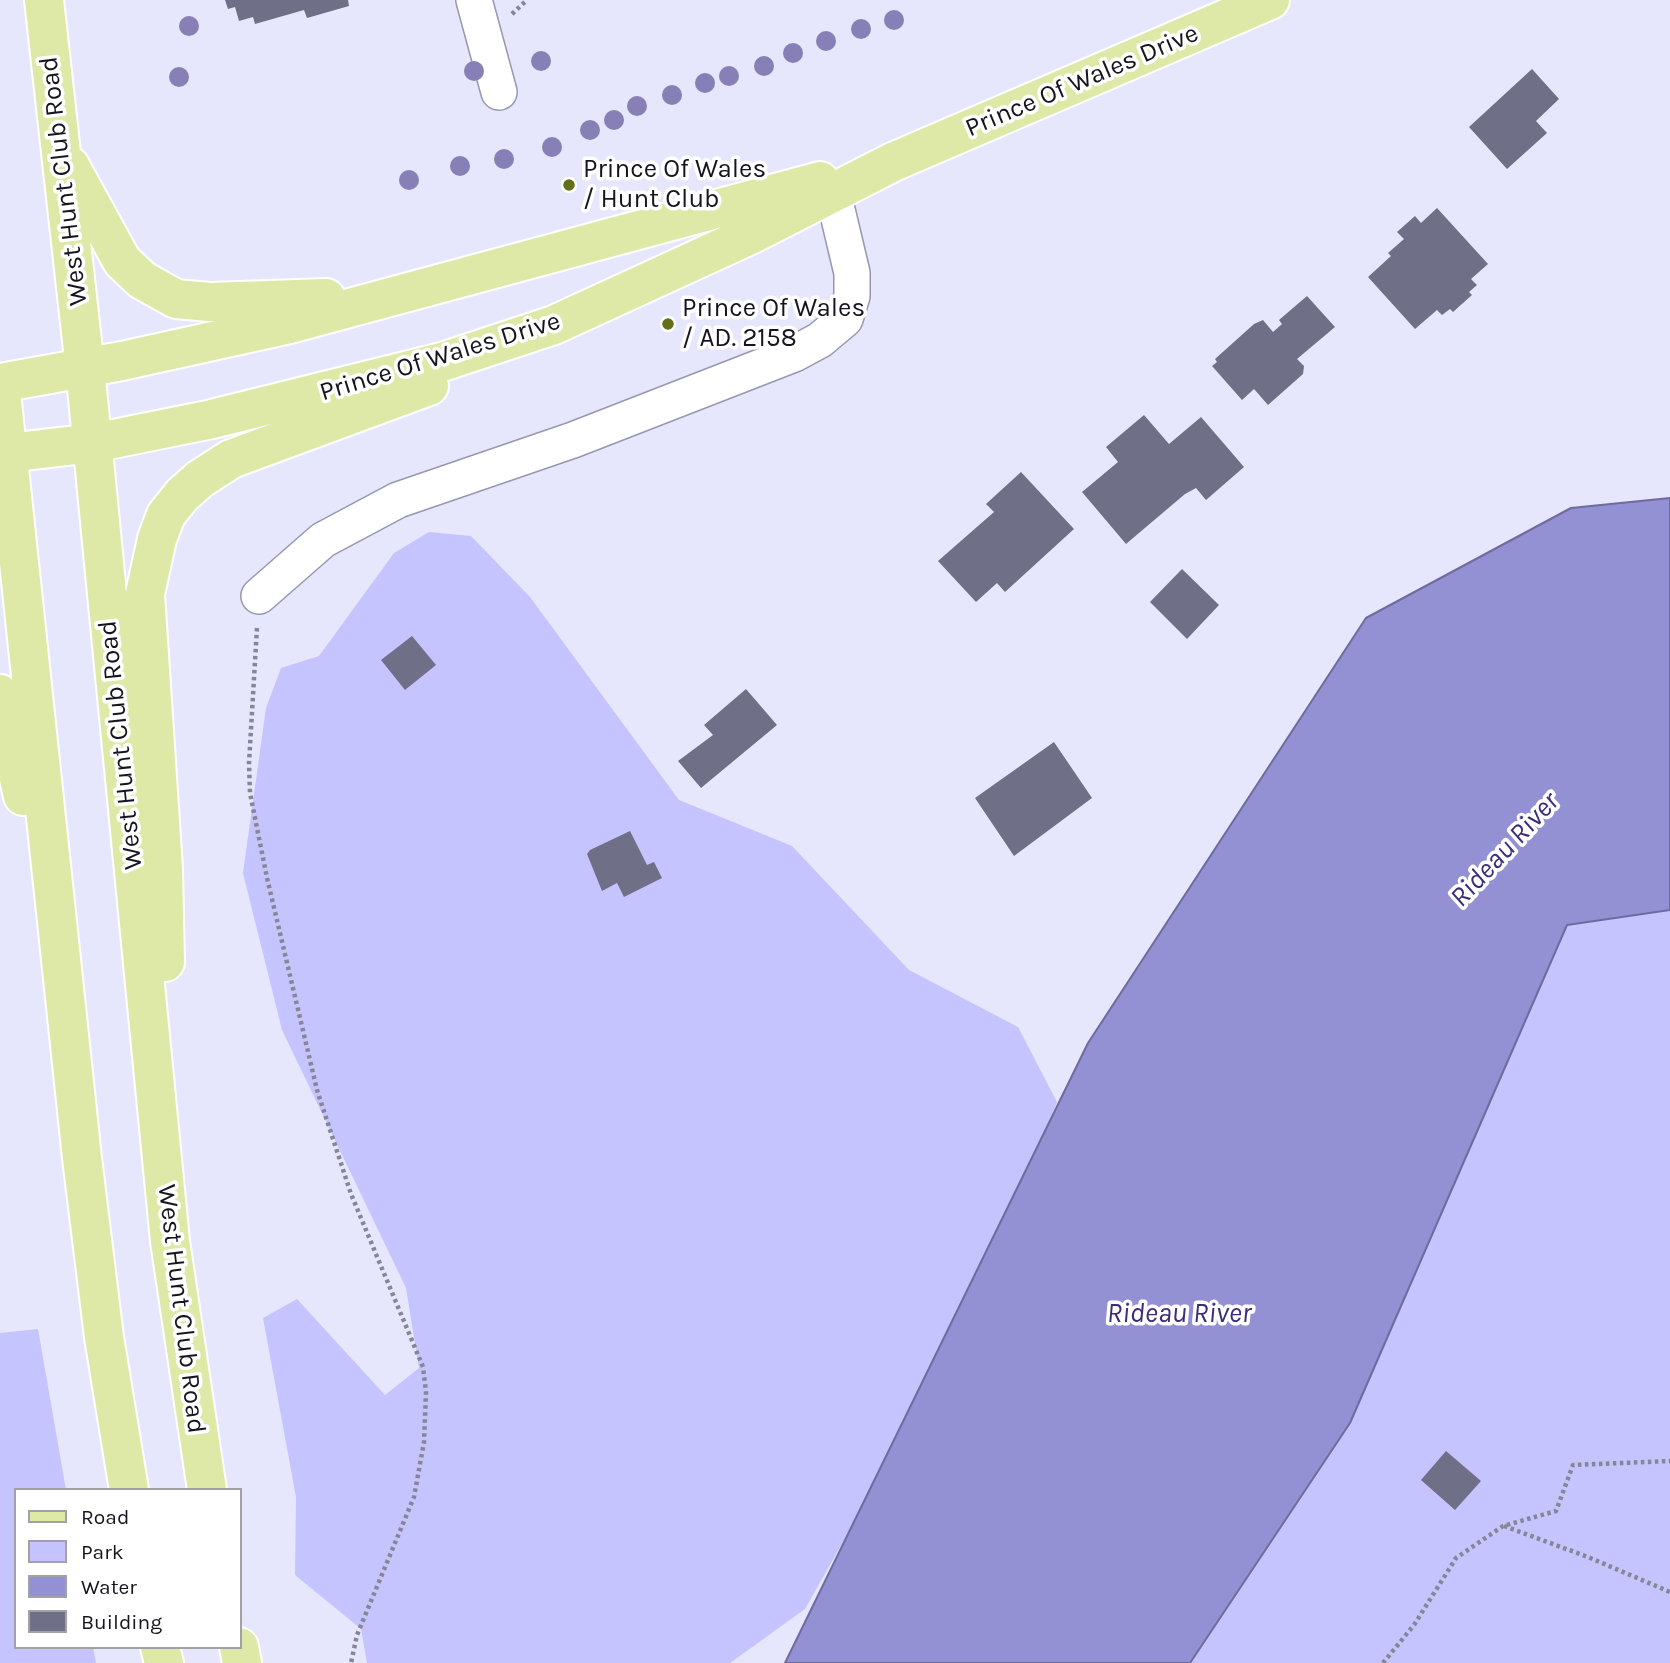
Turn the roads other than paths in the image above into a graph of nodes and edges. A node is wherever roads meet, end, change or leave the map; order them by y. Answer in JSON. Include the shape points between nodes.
{"nodes":[{"id":1,"x":44,"y":0,"type":"edge"},
{"id":2,"x":474,"y":0,"type":"edge"},
{"id":3,"x":1270,"y":0,"type":"edge"},
{"id":4,"x":499,"y":92,"type":"dead end"},
{"id":5,"x":58,"y":144,"type":"junction"},
{"id":6,"x":893,"y":162,"type":"junction"},
{"id":7,"x":833,"y":193,"type":"junction"},
{"id":8,"x":391,"y":296,"type":"junction"},
{"id":9,"x":554,"y":325,"type":"junction"},
{"id":10,"x":85,"y":368,"type":"junction"},
{"id":11,"x":0,"y":383,"type":"edge"},
{"id":12,"x":93,"y":443,"type":"junction"},
{"id":13,"x":4,"y":454,"type":"edge"},
{"id":14,"x":259,"y":596,"type":"road end"},
{"id":15,"x":0,"y":694,"type":"edge"},
{"id":16,"x":62,"y":972,"type":"junction"},
{"id":17,"x":170,"y":1241,"type":"junction"},
{"id":18,"x":129,"y":1488,"type":"edge"},
{"id":19,"x":206,"y":1488,"type":"edge"}],
"edges":[{"from":1,"to":5,"type":"main road","name":"West Hunt Club Road"},
{"from":2,"to":4,"type":"lane"},
{"from":3,"to":6,"type":"main road","name":"Prince Of Wales Drive"},
{"from":5,"to":8,"type":"main road","via":[[122,261],[142,280],[176,299]]},
{"from":5,"to":10,"type":"main road","name":"West Hunt Club Road"},
{"from":6,"to":7,"type":"main road","name":"Prince Of Wales Drive"},
{"from":6,"to":8,"type":"main road","name":"Prince Of Wales Drive"},
{"from":7,"to":9,"type":"main road","name":"Prince Of Wales Drive"},
{"from":7,"to":14,"type":"lane","via":[[852,273],[852,296],[845,319],[820,340],[573,440],[398,500],[324,540]]},
{"from":8,"to":10,"type":"main road","name":"Prince Of Wales Drive","via":[[290,324]]},
{"from":9,"to":12,"type":"main road","name":"Prince Of Wales Drive","via":[[442,362],[339,389]]},
{"from":9,"to":17,"type":"main road","via":[[416,392],[232,459],[182,495],[161,527],[145,594],[163,867]]},
{"from":10,"to":11,"type":"main road","name":"Prince Of Wales Drive"},
{"from":10,"to":12,"type":"main road","name":"West Hunt Club Road"},
{"from":11,"to":13,"type":"main road"},
{"from":12,"to":13,"type":"main road","name":"Prince Of Wales Drive"},
{"from":12,"to":17,"type":"main road","name":"West Hunt Club Road"},
{"from":13,"to":16,"type":"main road"},
{"from":15,"to":16,"type":"main road"},
{"from":16,"to":18,"type":"main road","via":[[104,1337]]},
{"from":17,"to":19,"type":"main road","name":"West Hunt Club Road"}]}
